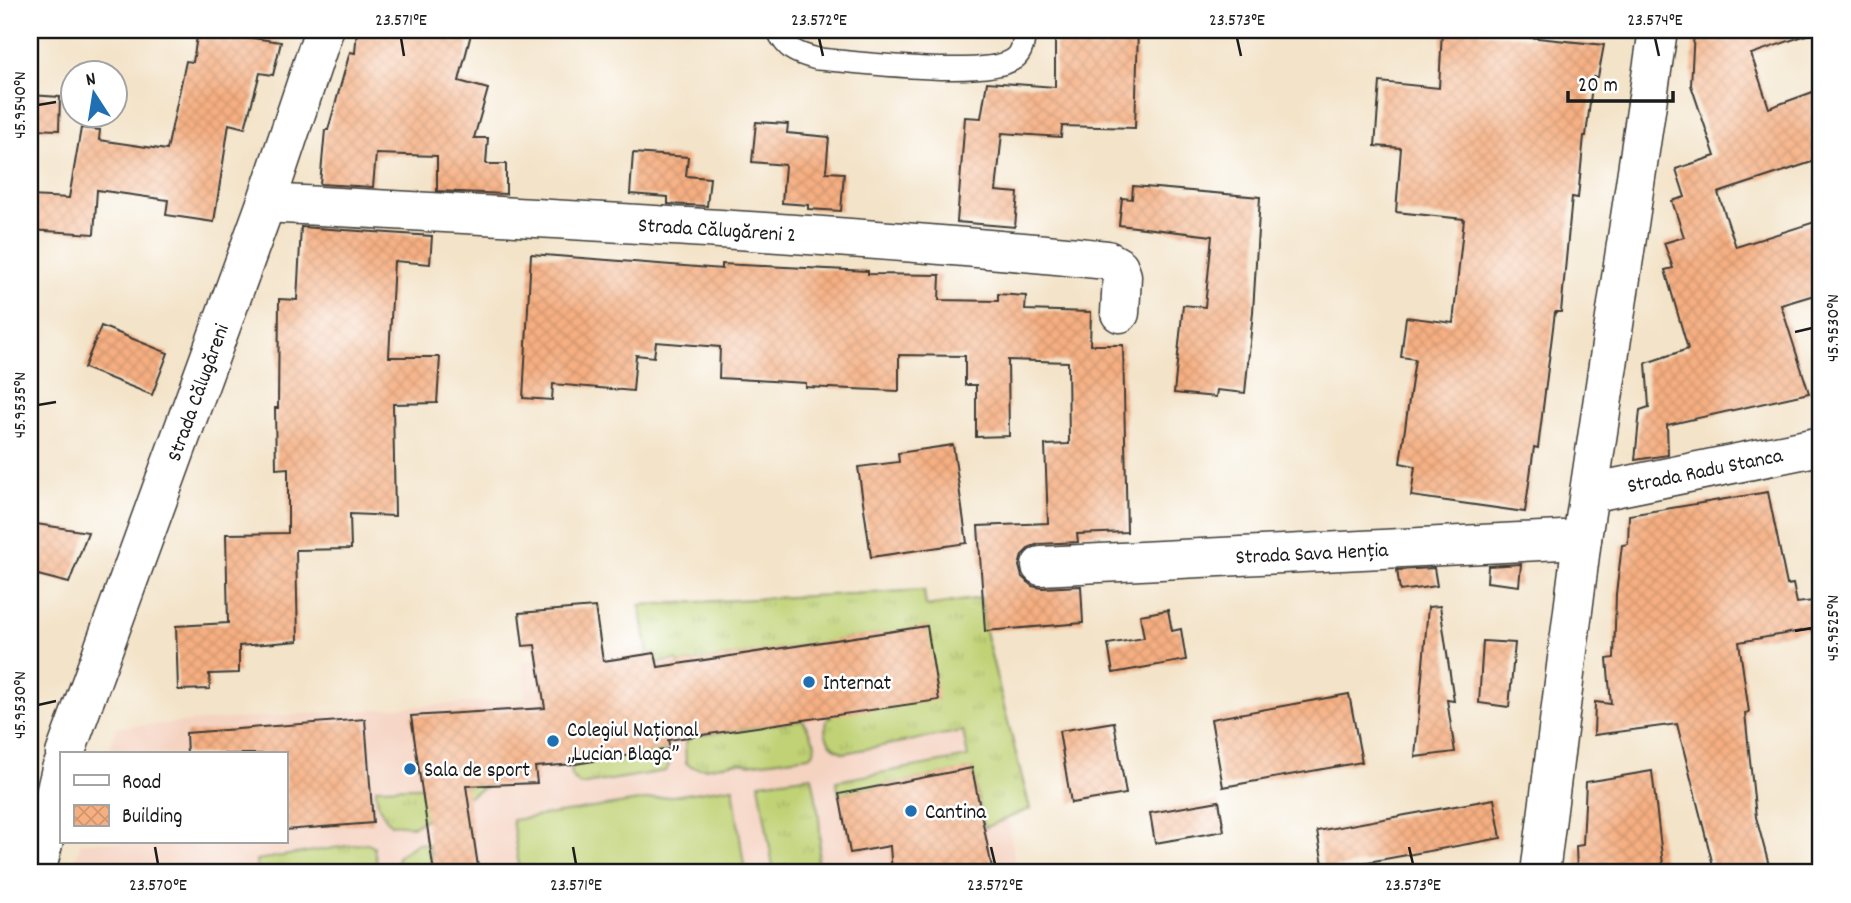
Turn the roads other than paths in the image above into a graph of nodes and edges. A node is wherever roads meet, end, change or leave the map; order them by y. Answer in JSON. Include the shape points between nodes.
{"nodes":[{"id":1,"x":324,"y":30,"type":"edge"},
{"id":2,"x":777,"y":30,"type":"edge"},
{"id":3,"x":1025,"y":30,"type":"edge"},
{"id":4,"x":1658,"y":30,"type":"edge"},
{"id":5,"x":266,"y":203,"type":"junction"},
{"id":6,"x":1119,"y":313,"type":"dead end"},
{"id":7,"x":1821,"y":446,"type":"edge"},
{"id":8,"x":1590,"y":493,"type":"junction"},
{"id":9,"x":1582,"y":539,"type":"junction"},
{"id":10,"x":1041,"y":566,"type":"dead end"},
{"id":11,"x":66,"y":752,"type":"edge"},
{"id":12,"x":60,"y":773,"type":"edge"},
{"id":13,"x":36,"y":873,"type":"edge"},
{"id":14,"x":1540,"y":873,"type":"edge"}],
"edges":[{"from":1,"to":5,"type":"street","name":"Strada Călugăreni"},
{"from":2,"to":3,"type":"lane","via":[[784,44],[817,59],[971,70],[1017,58]]},
{"from":4,"to":8,"type":"street"},
{"from":5,"to":6,"type":"street","name":"Strada Călugăreni 2","via":[[713,228],[1107,260],[1119,267],[1122,276]]},
{"from":5,"to":11,"type":"street","name":"Strada Călugăreni"},
{"from":7,"to":8,"type":"street","name":"Strada Radu Stanca"},
{"from":8,"to":9,"type":"street"},
{"from":9,"to":10,"type":"street","name":"Strada Sava Henția"},
{"from":9,"to":14,"type":"street"},
{"from":12,"to":13,"type":"street"}]}
